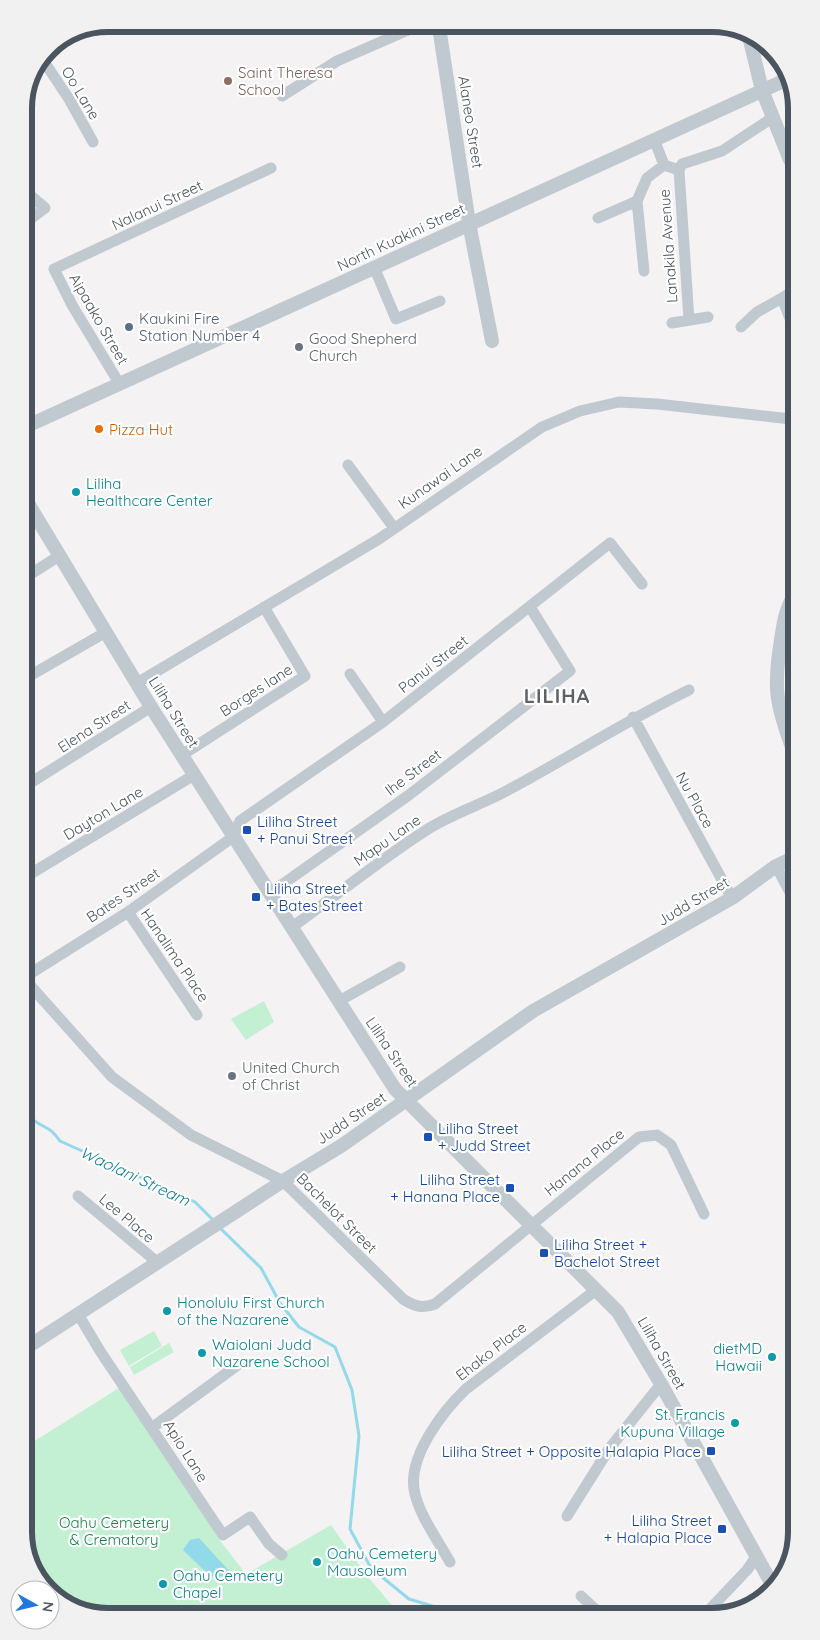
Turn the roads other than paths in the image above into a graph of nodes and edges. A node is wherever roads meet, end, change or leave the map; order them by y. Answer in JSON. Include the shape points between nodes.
{"nodes":[{"id":1,"x":402,"y":32,"type":"edge"},
{"id":2,"x":441,"y":33,"type":"edge"},
{"id":3,"x":751,"y":44,"type":"edge"},
{"id":4,"x":47,"y":64,"type":"edge"},
{"id":5,"x":783,"y":81,"type":"edge"},
{"id":6,"x":762,"y":90,"type":"junction"},
{"id":7,"x":282,"y":96,"type":"dead end"},
{"id":8,"x":772,"y":118,"type":"junction"},
{"id":9,"x":654,"y":139,"type":"junction"},
{"id":10,"x":93,"y":142,"type":"dead end"},
{"id":11,"x":787,"y":143,"type":"edge"},
{"id":12,"x":664,"y":164,"type":"junction"},
{"id":13,"x":271,"y":168,"type":"dead end"},
{"id":14,"x":679,"y":170,"type":"junction"},
{"id":15,"x":33,"y":198,"type":"edge"},
{"id":16,"x":637,"y":201,"type":"junction"},
{"id":17,"x":33,"y":217,"type":"edge"},
{"id":18,"x":598,"y":218,"type":"dead end"},
{"id":19,"x":469,"y":223,"type":"junction"},
{"id":20,"x":374,"y":267,"type":"junction"},
{"id":21,"x":54,"y":269,"type":"joint"},
{"id":22,"x":644,"y":271,"type":"dead end"},
{"id":23,"x":786,"y":295,"type":"edge"},
{"id":24,"x":440,"y":301,"type":"dead end"},
{"id":25,"x":708,"y":317,"type":"dead end"},
{"id":26,"x":689,"y":320,"type":"junction"},
{"id":27,"x":672,"y":323,"type":"dead end"},
{"id":28,"x":741,"y":327,"type":"dead end"},
{"id":29,"x":492,"y":341,"type":"dead end"},
{"id":30,"x":119,"y":383,"type":"junction"},
{"id":31,"x":788,"y":419,"type":"edge"},
{"id":32,"x":33,"y":423,"type":"edge"},
{"id":33,"x":348,"y":464,"type":"dead end"},
{"id":34,"x":33,"y":511,"type":"edge"},
{"id":35,"x":394,"y":528,"type":"junction"},
{"id":36,"x":59,"y":556,"type":"junction"},
{"id":37,"x":33,"y":573,"type":"edge"},
{"id":38,"x":642,"y":584,"type":"dead end"},
{"id":39,"x":264,"y":607,"type":"junction"},
{"id":40,"x":530,"y":607,"type":"junction"},
{"id":41,"x":788,"y":608,"type":"edge"},
{"id":42,"x":106,"y":632,"type":"junction"},
{"id":43,"x":33,"y":674,"type":"edge"},
{"id":44,"x":350,"y":674,"type":"dead end"},
{"id":45,"x":137,"y":683,"type":"junction"},
{"id":46,"x":689,"y":690,"type":"dead end"},
{"id":47,"x":151,"y":707,"type":"junction"},
{"id":48,"x":632,"y":717,"type":"junction"},
{"id":49,"x":383,"y":722,"type":"junction"},
{"id":50,"x":788,"y":735,"type":"edge"},
{"id":51,"x":182,"y":755,"type":"junction"},
{"id":52,"x":194,"y":775,"type":"junction"},
{"id":53,"x":33,"y":782,"type":"edge"},
{"id":54,"x":233,"y":837,"type":"junction"},
{"id":55,"x":788,"y":860,"type":"edge"},
{"id":56,"x":776,"y":866,"type":"junction"},
{"id":57,"x":32,"y":873,"type":"edge"},
{"id":58,"x":788,"y":889,"type":"edge"},
{"id":59,"x":270,"y":893,"type":"junction"},
{"id":60,"x":732,"y":898,"type":"junction"},
{"id":61,"x":128,"y":912,"type":"junction"},
{"id":62,"x":292,"y":927,"type":"junction"},
{"id":63,"x":400,"y":967,"type":"dead end"},
{"id":64,"x":32,"y":972,"type":"edge"},
{"id":65,"x":32,"y":987,"type":"edge"},
{"id":66,"x":339,"y":1001,"type":"junction"},
{"id":67,"x":197,"y":1015,"type":"dead end"},
{"id":68,"x":406,"y":1100,"type":"junction"},
{"id":69,"x":283,"y":1181,"type":"junction"},
{"id":70,"x":78,"y":1196,"type":"dead end"},
{"id":71,"x":704,"y":1214,"type":"dead end"},
{"id":72,"x":532,"y":1225,"type":"junction"},
{"id":73,"x":157,"y":1262,"type":"junction"},
{"id":74,"x":596,"y":1290,"type":"junction"},
{"id":75,"x":78,"y":1314,"type":"junction"},
{"id":76,"x":32,"y":1344,"type":"edge"},
{"id":77,"x":239,"y":1364,"type":"dead end"},
{"id":78,"x":661,"y":1384,"type":"junction"},
{"id":79,"x":153,"y":1427,"type":"junction"},
{"id":80,"x":567,"y":1516,"type":"dead end"},
{"id":81,"x":282,"y":1555,"type":"dead end"},
{"id":82,"x":756,"y":1557,"type":"junction"},
{"id":83,"x":450,"y":1562,"type":"dead end"},
{"id":84,"x":770,"y":1581,"type":"edge"},
{"id":85,"x":581,"y":1596,"type":"dead end"},
{"id":86,"x":594,"y":1608,"type":"edge"},
{"id":87,"x":711,"y":1608,"type":"edge"}],
"edges":[{"from":1,"to":7,"type":"street","via":[[337,61]]},
{"from":2,"to":19,"type":"street","name":"Alaneo Street"},
{"from":3,"to":6,"type":"street"},
{"from":4,"to":10,"type":"street","name":"Oo Lane"},
{"from":5,"to":6,"type":"street","name":"North Kuakini Street"},
{"from":6,"to":8,"type":"street"},
{"from":6,"to":9,"type":"street","name":"North Kuakini Street"},
{"from":8,"to":11,"type":"street"},
{"from":8,"to":14,"type":"street","name":"Lanakila Avenue","via":[[722,151],[682,164]]},
{"from":9,"to":12,"type":"street"},
{"from":9,"to":19,"type":"street","name":"North Kuakini Street"},
{"from":12,"to":14,"type":"street","name":"Lanakila Avenue"},
{"from":12,"to":16,"type":"street","name":"Lanakila Avenue","via":[[648,178]]},
{"from":13,"to":21,"type":"street","name":"Nalanui Street"},
{"from":14,"to":26,"type":"street","name":"Lanakila Avenue"},
{"from":15,"to":17,"type":"street","via":[[45,208]]},
{"from":16,"to":18,"type":"street","name":"Lanakila Avenue"},
{"from":16,"to":22,"type":"street"},
{"from":19,"to":20,"type":"street","name":"North Kuakini Street"},
{"from":19,"to":29,"type":"street","name":"Alaneo Street"},
{"from":20,"to":24,"type":"street","via":[[396,319]]},
{"from":20,"to":30,"type":"street","name":"North Kuakini Street"},
{"from":21,"to":30,"type":"street","name":"Aipaako Street"},
{"from":23,"to":28,"type":"street","via":[[757,312]]},
{"from":25,"to":26,"type":"street"},
{"from":26,"to":27,"type":"street"},
{"from":30,"to":32,"type":"street","name":"North Kuakini Street"},
{"from":31,"to":35,"type":"street","name":"Kunawai Lane","via":[[619,402],[580,411],[542,427]]},
{"from":33,"to":35,"type":"street"},
{"from":34,"to":36,"type":"street","name":"Liliha Street"},
{"from":35,"to":39,"type":"street","name":"Kunawai Lane"},
{"from":36,"to":37,"type":"street"},
{"from":36,"to":42,"type":"street","name":"Liliha Street"},
{"from":38,"to":40,"type":"street","name":"Panui Street","via":[[610,543]]},
{"from":39,"to":45,"type":"street","name":"Kunawai Lane"},
{"from":39,"to":51,"type":"street","name":"Borges lane","via":[[305,676]]},
{"from":40,"to":49,"type":"street","name":"Panui Street"},
{"from":40,"to":59,"type":"street","name":"Ihe Street","via":[[570,671],[409,795]]},
{"from":41,"to":50,"type":"street","via":[[775,675],[777,702]]},
{"from":42,"to":43,"type":"street"},
{"from":42,"to":45,"type":"street","name":"Liliha Street"},
{"from":44,"to":49,"type":"street"},
{"from":45,"to":47,"type":"street","name":"Liliha Street"},
{"from":46,"to":48,"type":"street","name":"Mapu Lane"},
{"from":47,"to":51,"type":"street","name":"Liliha Street"},
{"from":47,"to":53,"type":"street","name":"Elena Street"},
{"from":48,"to":60,"type":"street","name":"Nu Place"},
{"from":48,"to":62,"type":"street","name":"Mapu Lane","via":[[507,791],[454,814],[427,830]]},
{"from":49,"to":54,"type":"street","name":"Panui Street","via":[[242,820]]},
{"from":51,"to":52,"type":"street","name":"Liliha Street"},
{"from":52,"to":54,"type":"street","name":"Liliha Street"},
{"from":52,"to":57,"type":"street","name":"Dayton Lane"},
{"from":54,"to":59,"type":"street","name":"Liliha Street"},
{"from":54,"to":61,"type":"street","name":"Bates Street"},
{"from":55,"to":56,"type":"street","name":"Judd Street"},
{"from":56,"to":58,"type":"street"},
{"from":56,"to":60,"type":"street","name":"Judd Street"},
{"from":59,"to":62,"type":"street","name":"Liliha Street"},
{"from":60,"to":68,"type":"street","name":"Judd Street","via":[[533,1011]]},
{"from":61,"to":64,"type":"street","name":"Bates Street"},
{"from":61,"to":67,"type":"street","name":"Hanalima Place"},
{"from":62,"to":66,"type":"street","name":"Liliha Street"},
{"from":63,"to":66,"type":"street"},
{"from":65,"to":69,"type":"street","name":"Bachelot Street","via":[[112,1077],[191,1135]]},
{"from":66,"to":68,"type":"street","name":"Liliha Street","via":[[395,1089]]},
{"from":68,"to":69,"type":"street","name":"Judd Street","via":[[341,1146]]},
{"from":68,"to":72,"type":"street","name":"Liliha Street"},
{"from":69,"to":72,"type":"street","name":"Bachelot Street","via":[[403,1299],[421,1308],[435,1304]]},
{"from":69,"to":73,"type":"street","name":"Judd Street"},
{"from":70,"to":73,"type":"street","name":"Lee Place"},
{"from":71,"to":72,"type":"street","name":"Hanana Place","via":[[671,1145],[657,1135],[639,1136]]},
{"from":72,"to":74,"type":"street","name":"Liliha Street"},
{"from":73,"to":75,"type":"street","name":"Judd Street"},
{"from":74,"to":78,"type":"street","name":"Liliha Street","via":[[626,1322]]},
{"from":74,"to":83,"type":"street","name":"Ehako Place","via":[[466,1389],[422,1449],[415,1470],[414,1489],[423,1514]]},
{"from":75,"to":76,"type":"street","name":"Judd Street"},
{"from":75,"to":79,"type":"street","name":"Apio Lane"},
{"from":77,"to":79,"type":"street"},
{"from":78,"to":80,"type":"street","via":[[610,1450]]},
{"from":78,"to":82,"type":"street","name":"Liliha Street"},
{"from":79,"to":81,"type":"street","name":"Apio Lane","via":[[223,1535],[250,1517],[269,1544]]},
{"from":82,"to":84,"type":"street","name":"Liliha Street"},
{"from":82,"to":87,"type":"street"},
{"from":85,"to":86,"type":"street"}]}
